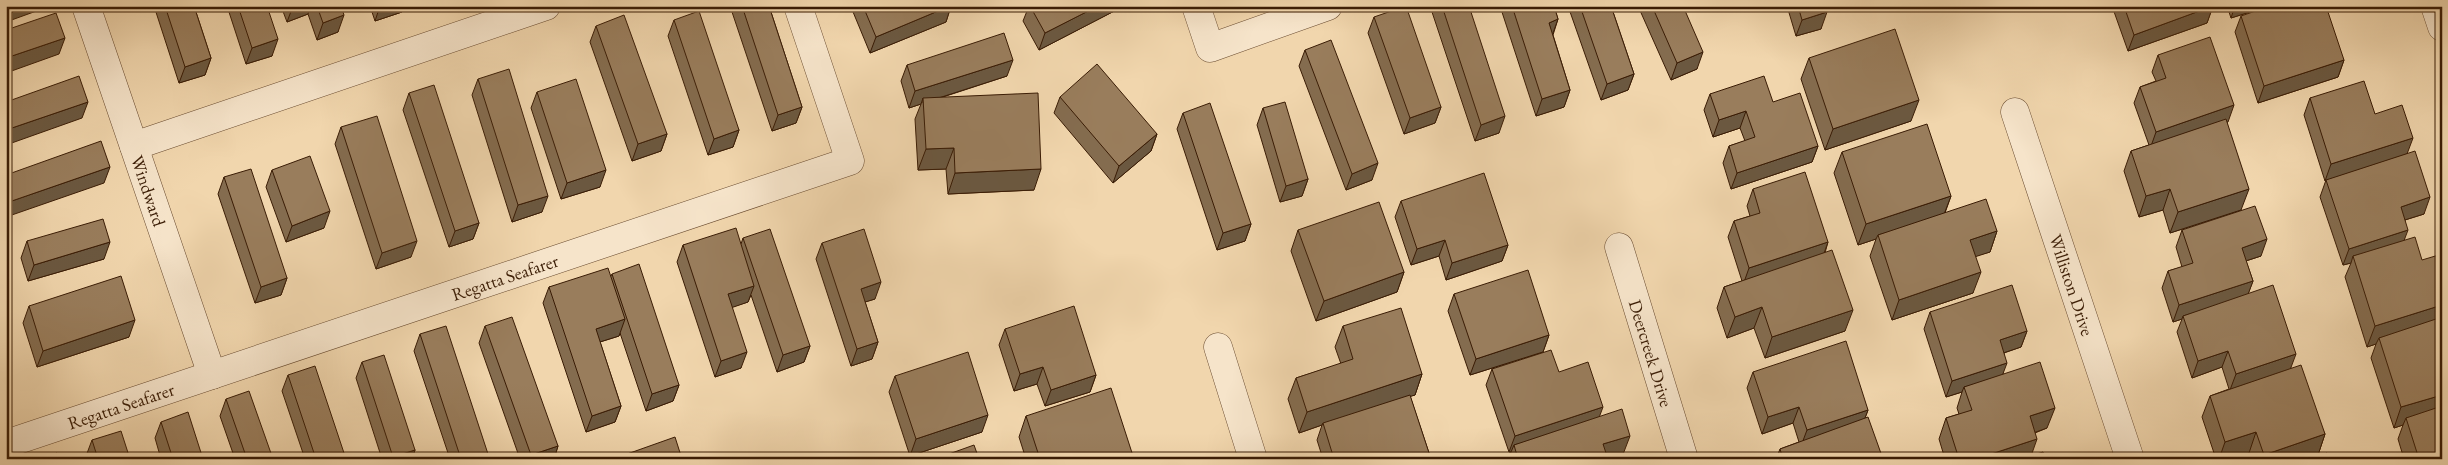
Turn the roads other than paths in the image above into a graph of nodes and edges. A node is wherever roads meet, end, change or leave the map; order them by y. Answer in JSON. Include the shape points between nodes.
{"nodes":[{"id":1,"x":86,"y":6,"type":"edge"},
{"id":2,"x":546,"y":6,"type":"edge"},
{"id":3,"x":798,"y":6,"type":"edge"},
{"id":4,"x":1196,"y":6,"type":"edge"},
{"id":5,"x":1328,"y":6,"type":"edge"},
{"id":6,"x":2435,"y":6,"type":"edge"},
{"id":7,"x":2442,"y":27,"type":"edge"},
{"id":8,"x":2016,"y":112,"type":"dead end"},
{"id":9,"x":134,"y":146,"type":"junction"},
{"id":10,"x":1620,"y":247,"type":"dead end"},
{"id":11,"x":1218,"y":347,"type":"dead end"},
{"id":12,"x":212,"y":375,"type":"junction"},
{"id":13,"x":6,"y":444,"type":"edge"},
{"id":14,"x":1253,"y":459,"type":"edge"},
{"id":15,"x":1684,"y":459,"type":"edge"},
{"id":16,"x":2130,"y":459,"type":"edge"}],
"edges":[{"from":1,"to":9,"type":"street","name":"Windward"},
{"from":2,"to":9,"type":"street"},
{"from":3,"to":12,"type":"street","name":"Regatta Seafarer","via":[[850,161]]},
{"from":4,"to":5,"type":"street","via":[[1210,48]]},
{"from":6,"to":7,"type":"street"},
{"from":8,"to":16,"type":"street","name":"Williston Drive"},
{"from":9,"to":12,"type":"street","name":"Windward"},
{"from":10,"to":15,"type":"street","name":"Deercreek Drive"},
{"from":11,"to":14,"type":"street"},
{"from":12,"to":13,"type":"street","name":"Regatta Seafarer"}]}
